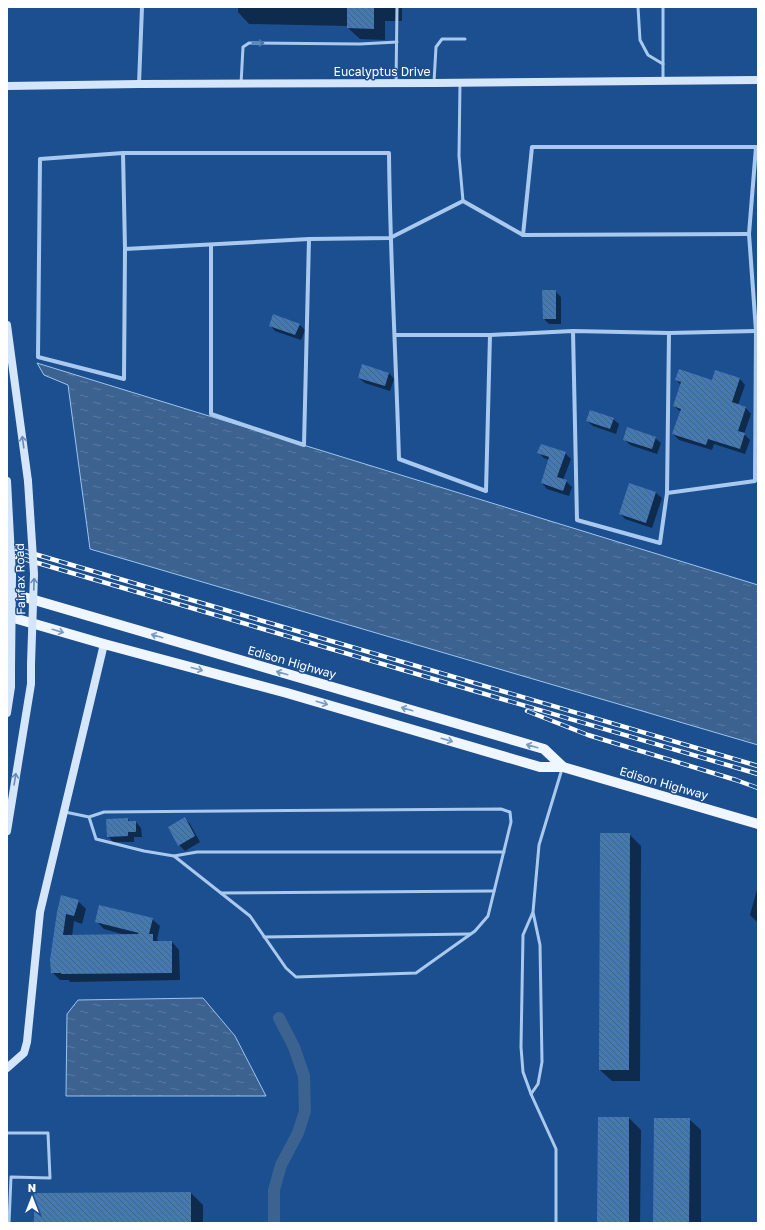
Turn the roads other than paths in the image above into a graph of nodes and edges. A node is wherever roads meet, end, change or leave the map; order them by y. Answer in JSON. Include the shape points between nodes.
{"nodes":[{"id":1,"x":142,"y":7,"type":"edge"},
{"id":2,"x":397,"y":7,"type":"edge"},
{"id":3,"x":638,"y":7,"type":"edge"},
{"id":4,"x":663,"y":7,"type":"edge"},
{"id":5,"x":465,"y":39,"type":"dead end"},
{"id":6,"x":397,"y":42,"type":"junction"},
{"id":7,"x":663,"y":64,"type":"junction"},
{"id":8,"x":758,"y":80,"type":"edge"},
{"id":9,"x":663,"y":81,"type":"junction"},
{"id":10,"x":396,"y":83,"type":"junction"},
{"id":11,"x":434,"y":83,"type":"junction"},
{"id":12,"x":460,"y":83,"type":"junction"},
{"id":13,"x":139,"y":84,"type":"junction"},
{"id":14,"x":241,"y":84,"type":"junction"},
{"id":15,"x":7,"y":86,"type":"edge"},
{"id":16,"x":757,"y":147,"type":"edge"},
{"id":17,"x":123,"y":153,"type":"junction"},
{"id":18,"x":463,"y":201,"type":"junction"},
{"id":19,"x":749,"y":234,"type":"junction"},
{"id":20,"x":523,"y":235,"type":"junction"},
{"id":21,"x":390,"y":238,"type":"junction"},
{"id":22,"x":309,"y":239,"type":"junction"},
{"id":23,"x":211,"y":245,"type":"junction"},
{"id":24,"x":125,"y":249,"type":"junction"},
{"id":25,"x":7,"y":325,"type":"edge"},
{"id":26,"x":573,"y":331,"type":"junction"},
{"id":27,"x":756,"y":331,"type":"junction"},
{"id":28,"x":669,"y":333,"type":"junction"},
{"id":29,"x":396,"y":335,"type":"junction"},
{"id":30,"x":490,"y":335,"type":"junction"},
{"id":31,"x":7,"y":481,"type":"edge"},
{"id":32,"x":756,"y":481,"type":"edge"},
{"id":33,"x":667,"y":493,"type":"junction"},
{"id":34,"x":7,"y":592,"type":"edge"},
{"id":35,"x":7,"y":616,"type":"edge"},
{"id":36,"x":104,"y":644,"type":"junction"},
{"id":37,"x":7,"y":713,"type":"edge"},
{"id":38,"x":563,"y":767,"type":"junction"},
{"id":39,"x":63,"y":811,"type":"junction"},
{"id":40,"x":89,"y":817,"type":"junction"},
{"id":41,"x":758,"y":824,"type":"edge"},
{"id":42,"x":7,"y":831,"type":"edge"},
{"id":43,"x":504,"y":852,"type":"junction"},
{"id":44,"x":174,"y":856,"type":"junction"},
{"id":45,"x":494,"y":892,"type":"junction"},
{"id":46,"x":221,"y":893,"type":"junction"},
{"id":47,"x":533,"y":912,"type":"junction"},
{"id":48,"x":471,"y":934,"type":"junction"},
{"id":49,"x":264,"y":938,"type":"junction"},
{"id":50,"x":9,"y":1064,"type":"edge"},
{"id":51,"x":531,"y":1094,"type":"junction"},
{"id":52,"x":7,"y":1133,"type":"edge"},
{"id":53,"x":9,"y":1223,"type":"edge"},
{"id":54,"x":556,"y":1223,"type":"edge"}],
"edges":[{"from":1,"to":13,"type":"street"},
{"from":2,"to":6,"type":"lane"},
{"from":3,"to":7,"type":"lane","via":[[640,40],[648,55]]},
{"from":4,"to":7,"type":"lane"},
{"from":5,"to":11,"type":"lane","via":[[442,39],[436,47]]},
{"from":6,"to":10,"type":"lane"},
{"from":14,"to":6,"type":"lane","one_way":true,"via":[[243,47],[249,43]]},
{"from":7,"to":9,"type":"lane"},
{"from":8,"to":9,"type":"main road","name":"Eucalyptus Drive"},
{"from":9,"to":12,"type":"main road","name":"Eucalyptus Drive"},
{"from":10,"to":11,"type":"main road","name":"Eucalyptus Drive"},
{"from":10,"to":14,"type":"main road","name":"Eucalyptus Drive"},
{"from":11,"to":12,"type":"main road","name":"Eucalyptus Drive"},
{"from":12,"to":18,"type":"lane","via":[[459,156]]},
{"from":13,"to":14,"type":"main road","name":"Eucalyptus Drive"},
{"from":13,"to":15,"type":"main road","name":"Eucalyptus Drive"},
{"from":16,"to":19,"type":"street"},
{"from":16,"to":20,"type":"street","via":[[532,147]]},
{"from":17,"to":21,"type":"street","via":[[389,153]]},
{"from":17,"to":24,"type":"street"},
{"from":17,"to":24,"type":"street","via":[[40,159],[38,357],[124,379]]},
{"from":18,"to":20,"type":"street"},
{"from":18,"to":21,"type":"street"},
{"from":19,"to":20,"type":"street"},
{"from":19,"to":27,"type":"street"},
{"from":21,"to":22,"type":"street"},
{"from":21,"to":29,"type":"street"},
{"from":22,"to":23,"type":"street"},
{"from":22,"to":23,"type":"street","via":[[304,445],[211,414]]},
{"from":23,"to":24,"type":"street"},
{"from":42,"to":25,"type":"main road","name":"Fairfax Road","one_way":true,"bridge":true,"via":[[31,684],[34,574],[28,481]]},
{"from":26,"to":28,"type":"street"},
{"from":26,"to":30,"type":"street"},
{"from":26,"to":33,"type":"street","via":[[577,520],[660,543]]},
{"from":27,"to":28,"type":"street"},
{"from":27,"to":32,"type":"street"},
{"from":28,"to":33,"type":"street"},
{"from":29,"to":30,"type":"street"},
{"from":29,"to":30,"type":"street","via":[[399,459],[486,491]]},
{"from":31,"to":37,"type":"main road","name":"Fairfax Road","bridge":true,"via":[[12,575],[11,687]]},
{"from":32,"to":33,"type":"street"},
{"from":38,"to":34,"type":"main road","name":"Edison Highway","one_way":true,"via":[[544,749]]},
{"from":35,"to":36,"type":"main road","name":"Edison Highway","one_way":true},
{"from":36,"to":38,"type":"main road","name":"Edison Highway","one_way":true,"via":[[287,693],[540,767]]},
{"from":36,"to":39,"type":"main road"},
{"from":38,"to":41,"type":"main road","name":"Edison Highway"},
{"from":38,"to":47,"type":"lane","via":[[539,845]]},
{"from":39,"to":40,"type":"lane"},
{"from":39,"to":50,"type":"main road","via":[[40,912],[27,1042],[24,1053]]},
{"from":40,"to":43,"type":"lane","via":[[104,812],[501,809],[510,812],[512,822]]},
{"from":40,"to":44,"type":"lane","via":[[96,839],[144,852]]},
{"from":43,"to":44,"type":"lane","via":[[197,852]]},
{"from":43,"to":45,"type":"lane"},
{"from":44,"to":46,"type":"lane"},
{"from":45,"to":46,"type":"lane"},
{"from":45,"to":48,"type":"lane","via":[[488,916]]},
{"from":46,"to":49,"type":"lane","via":[[250,916]]},
{"from":47,"to":51,"type":"lane","via":[[540,945],[542,1062],[538,1084]]},
{"from":47,"to":51,"type":"lane","via":[[523,935],[521,1036],[523,1072]]},
{"from":48,"to":49,"type":"lane"},
{"from":48,"to":49,"type":"lane","via":[[416,974],[296,977],[286,968]]},
{"from":51,"to":54,"type":"lane","via":[[556,1149]]},
{"from":52,"to":53,"type":"lane","via":[[48,1133],[50,1178],[11,1177]]}]}
